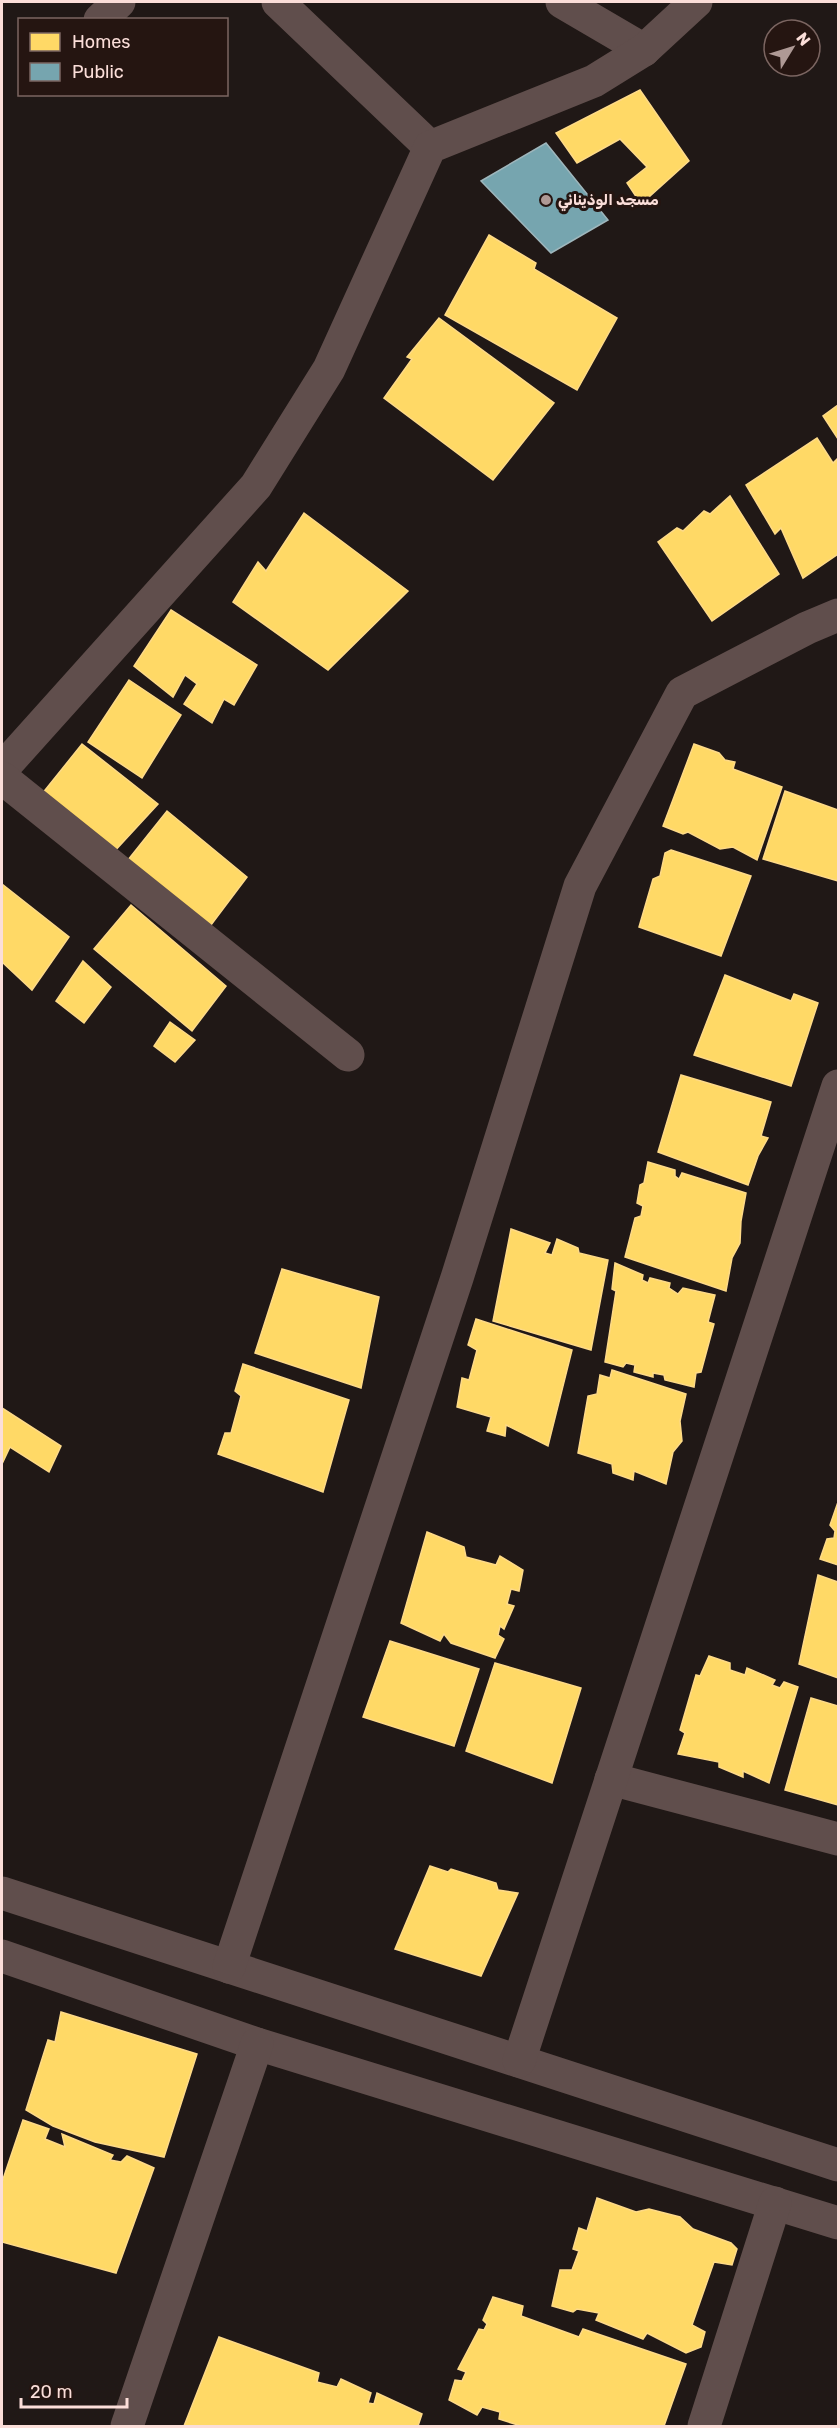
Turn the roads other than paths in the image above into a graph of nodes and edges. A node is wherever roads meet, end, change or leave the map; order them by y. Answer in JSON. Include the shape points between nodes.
{"nodes":[{"id":1,"x":118,"y":2,"type":"edge"},
{"id":2,"x":278,"y":2,"type":"edge"},
{"id":3,"x":562,"y":2,"type":"edge"},
{"id":4,"x":696,"y":2,"type":"edge"},
{"id":5,"x":102,"y":18,"type":"edge"},
{"id":6,"x":644,"y":50,"type":"junction"},
{"id":7,"x":430,"y":147,"type":"junction"},
{"id":8,"x":838,"y":615,"type":"edge"},
{"id":9,"x":2,"y":769,"type":"edge"},
{"id":10,"x":2,"y":778,"type":"edge"},
{"id":11,"x":348,"y":1055,"type":"dead end"},
{"id":12,"x":838,"y":1086,"type":"edge"},
{"id":13,"x":611,"y":1779,"type":"junction"},
{"id":14,"x":838,"y":1839,"type":"edge"},
{"id":15,"x":2,"y":1893,"type":"edge"},
{"id":16,"x":2,"y":1956,"type":"edge"},
{"id":17,"x":228,"y":1967,"type":"junction"},
{"id":18,"x":257,"y":2044,"type":"junction"},
{"id":19,"x":519,"y":2061,"type":"junction"},
{"id":20,"x":838,"y":2165,"type":"edge"},
{"id":21,"x":775,"y":2203,"type":"junction"},
{"id":22,"x":838,"y":2223,"type":"edge"},
{"id":23,"x":127,"y":2427,"type":"edge"},
{"id":24,"x":704,"y":2427,"type":"edge"}],
"edges":[{"from":1,"to":5,"type":"street"},
{"from":2,"to":7,"type":"street"},
{"from":3,"to":6,"type":"street"},
{"from":4,"to":6,"type":"street"},
{"from":6,"to":7,"type":"street","via":[[594,81]]},
{"from":7,"to":9,"type":"street","via":[[329,369],[256,486]]},
{"from":8,"to":17,"type":"street","via":[[682,693],[580,886],[457,1278]]},
{"from":10,"to":11,"type":"street"},
{"from":12,"to":13,"type":"street"},
{"from":13,"to":14,"type":"street"},
{"from":13,"to":19,"type":"street"},
{"from":15,"to":17,"type":"street"},
{"from":16,"to":18,"type":"street"},
{"from":17,"to":19,"type":"street"},
{"from":18,"to":21,"type":"street"},
{"from":18,"to":23,"type":"street"},
{"from":19,"to":20,"type":"street"},
{"from":21,"to":22,"type":"street"},
{"from":21,"to":24,"type":"street"}]}
